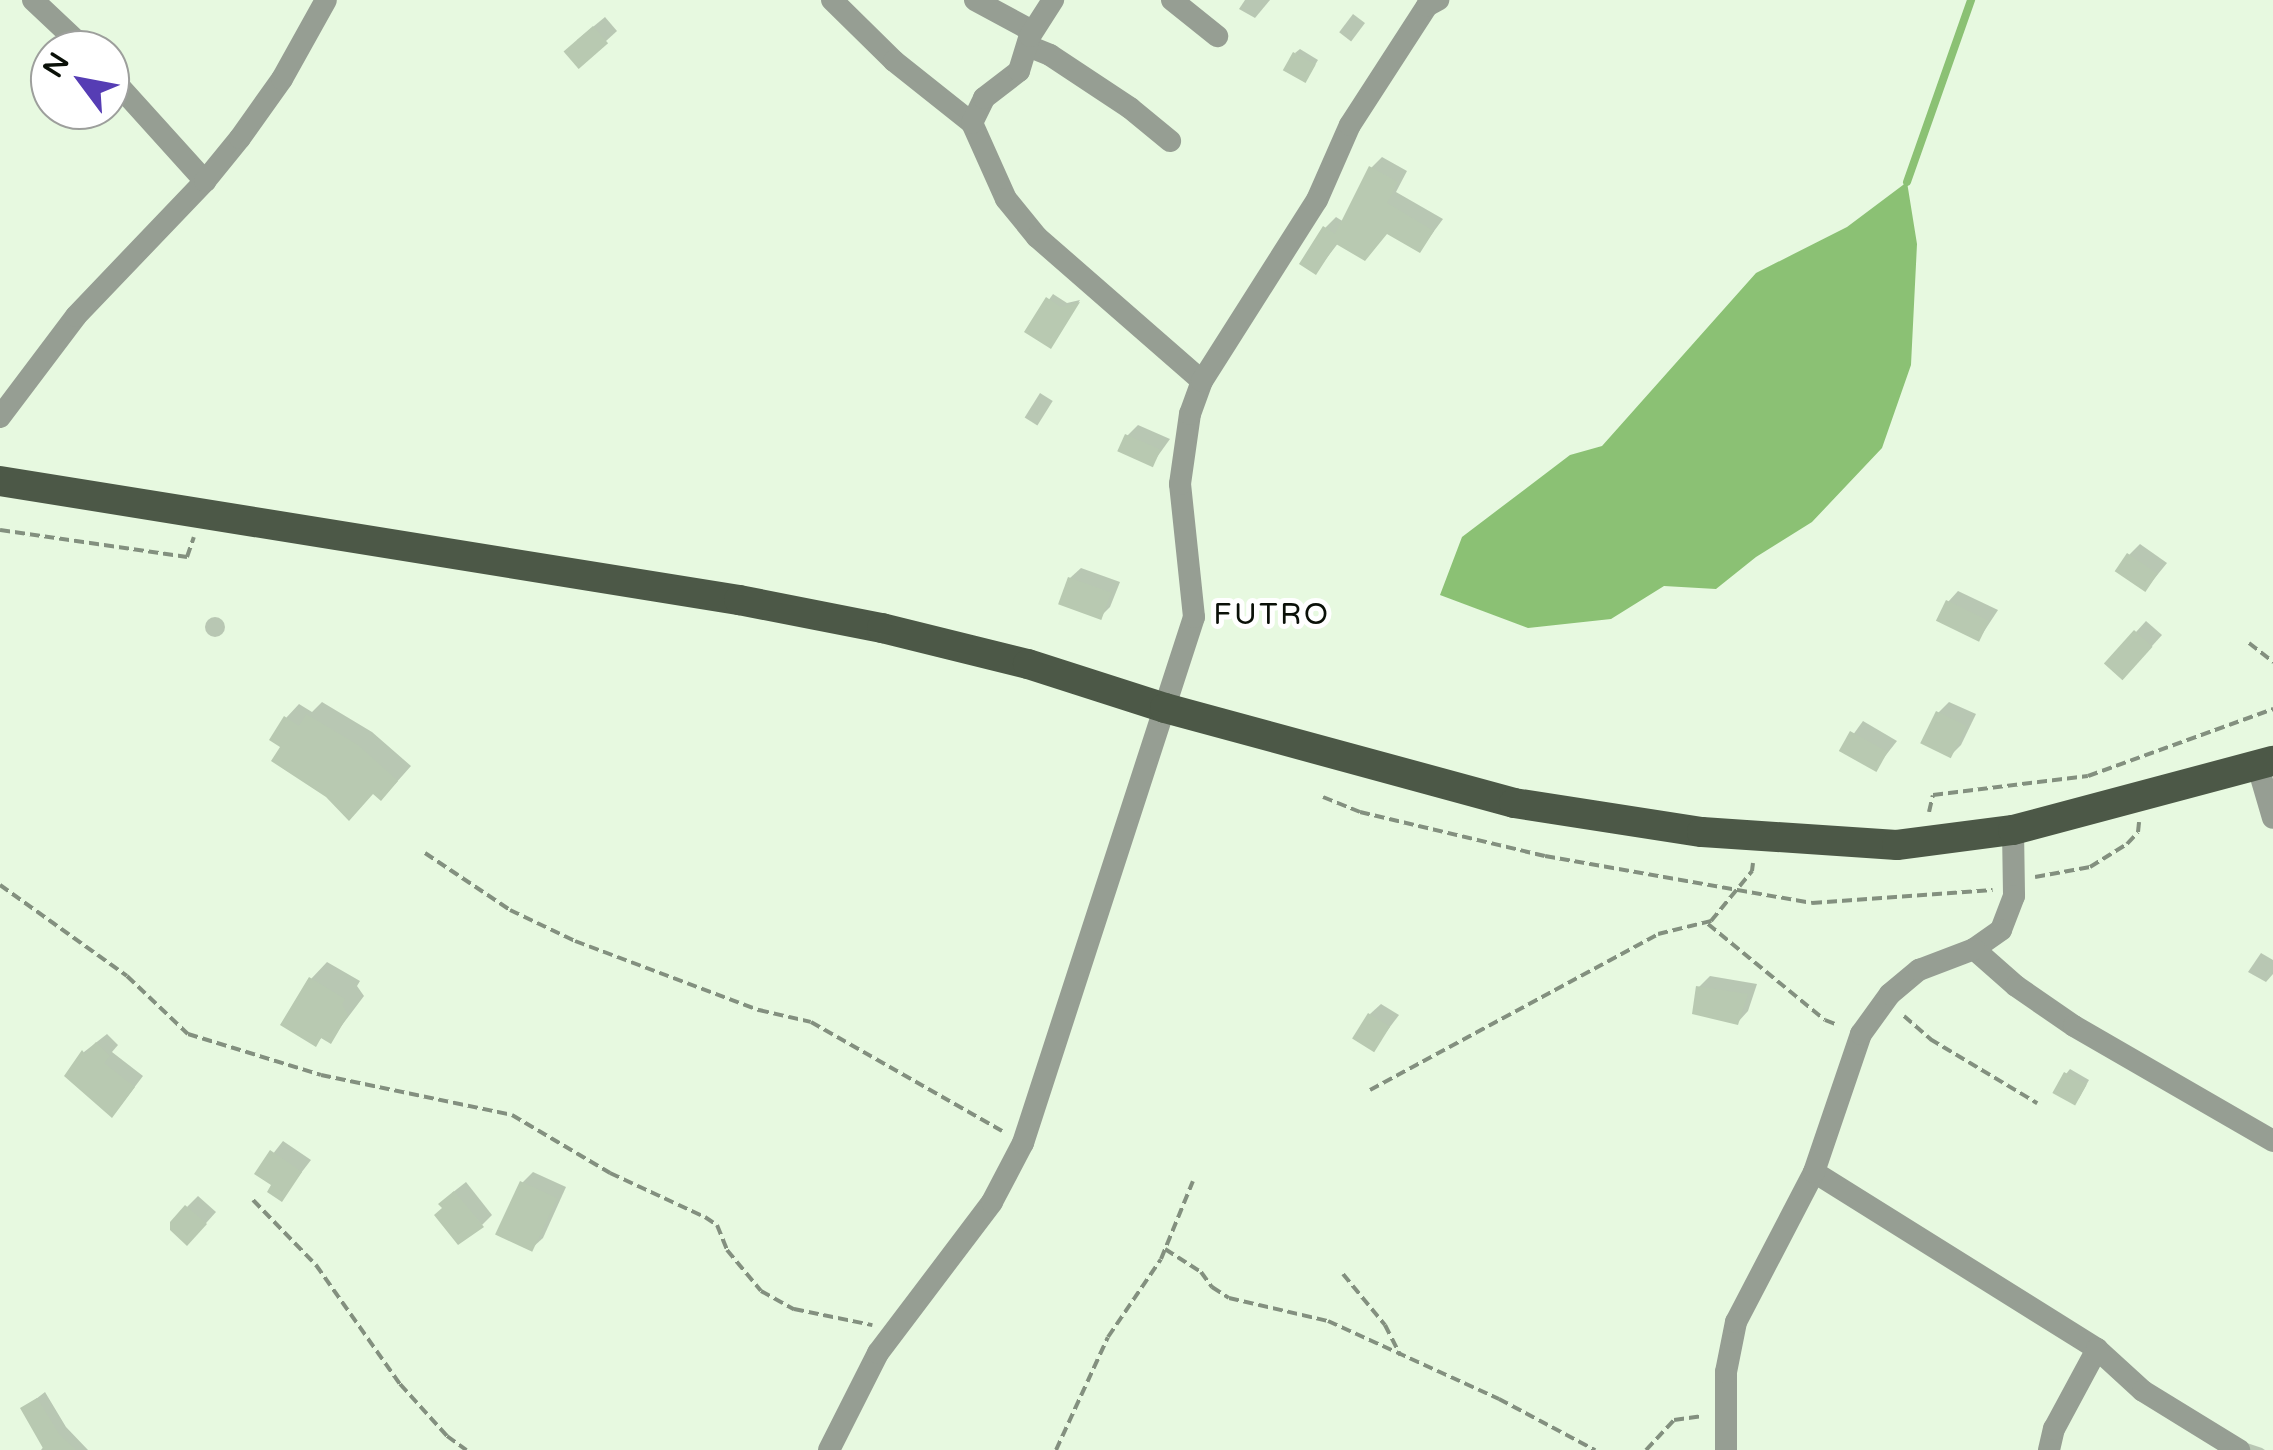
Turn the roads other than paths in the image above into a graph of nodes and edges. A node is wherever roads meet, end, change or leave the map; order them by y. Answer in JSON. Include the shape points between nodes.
{"nodes":[{"id":1,"x":33,"y":0,"type":"edge"},
{"id":2,"x":326,"y":0,"type":"edge"},
{"id":3,"x":832,"y":0,"type":"edge"},
{"id":4,"x":975,"y":0,"type":"edge"},
{"id":5,"x":1054,"y":0,"type":"edge"},
{"id":6,"x":1172,"y":0,"type":"edge"},
{"id":7,"x":1438,"y":0,"type":"edge"},
{"id":8,"x":65,"y":30,"type":"edge"},
{"id":9,"x":1216,"y":36,"type":"dead end"},
{"id":10,"x":1030,"y":38,"type":"junction"},
{"id":11,"x":130,"y":98,"type":"edge"},
{"id":12,"x":972,"y":123,"type":"junction"},
{"id":13,"x":1170,"y":142,"type":"dead end"},
{"id":14,"x":205,"y":182,"type":"junction"},
{"id":15,"x":1202,"y":382,"type":"junction"},
{"id":16,"x":0,"y":417,"type":"edge"},
{"id":17,"x":0,"y":481,"type":"edge"},
{"id":18,"x":1165,"y":708,"type":"junction"},
{"id":19,"x":2266,"y":764,"type":"edge"},
{"id":20,"x":2273,"y":818,"type":"edge"},
{"id":21,"x":2013,"y":830,"type":"junction"},
{"id":22,"x":1974,"y":949,"type":"junction"},
{"id":23,"x":2273,"y":1141,"type":"edge"},
{"id":24,"x":1814,"y":1172,"type":"junction"},
{"id":25,"x":2097,"y":1350,"type":"junction"},
{"id":26,"x":830,"y":1450,"type":"edge"},
{"id":27,"x":1726,"y":1450,"type":"edge"},
{"id":28,"x":2049,"y":1450,"type":"edge"},
{"id":29,"x":2239,"y":1450,"type":"edge"}],
"edges":[{"from":1,"to":8,"type":"street"},
{"from":2,"to":14,"type":"street","via":[[282,79]]},
{"from":3,"to":12,"type":"street"},
{"from":4,"to":10,"type":"street"},
{"from":5,"to":10,"type":"street"},
{"from":6,"to":9,"type":"street"},
{"from":7,"to":15,"type":"street","via":[[1427,6],[1350,125],[1317,200]]},
{"from":10,"to":12,"type":"street","via":[[1019,70],[984,98]]},
{"from":10,"to":13,"type":"street"},
{"from":11,"to":14,"type":"street"},
{"from":12,"to":15,"type":"street","via":[[1006,199],[1036,236]]},
{"from":14,"to":16,"type":"street","via":[[76,316]]},
{"from":15,"to":18,"type":"street","via":[[1180,484],[1194,616]]},
{"from":17,"to":18,"type":"main road","via":[[739,600],[1028,664]]},
{"from":18,"to":21,"type":"main road","via":[[1514,803],[1594,818],[1897,845]]},
{"from":18,"to":26,"type":"street","via":[[1024,1143],[992,1202],[878,1353]]},
{"from":19,"to":20,"type":"street"},
{"from":19,"to":21,"type":"main road"},
{"from":21,"to":22,"type":"street","via":[[2014,888],[2001,930]]},
{"from":22,"to":23,"type":"street","via":[[2074,1026]]},
{"from":22,"to":24,"type":"street","via":[[1919,970],[1885,999],[1861,1034]]},
{"from":24,"to":25,"type":"street"},
{"from":24,"to":27,"type":"street","via":[[1736,1322],[1726,1372]]},
{"from":25,"to":28,"type":"street"},
{"from":25,"to":29,"type":"street","via":[[2143,1391]]}]}
